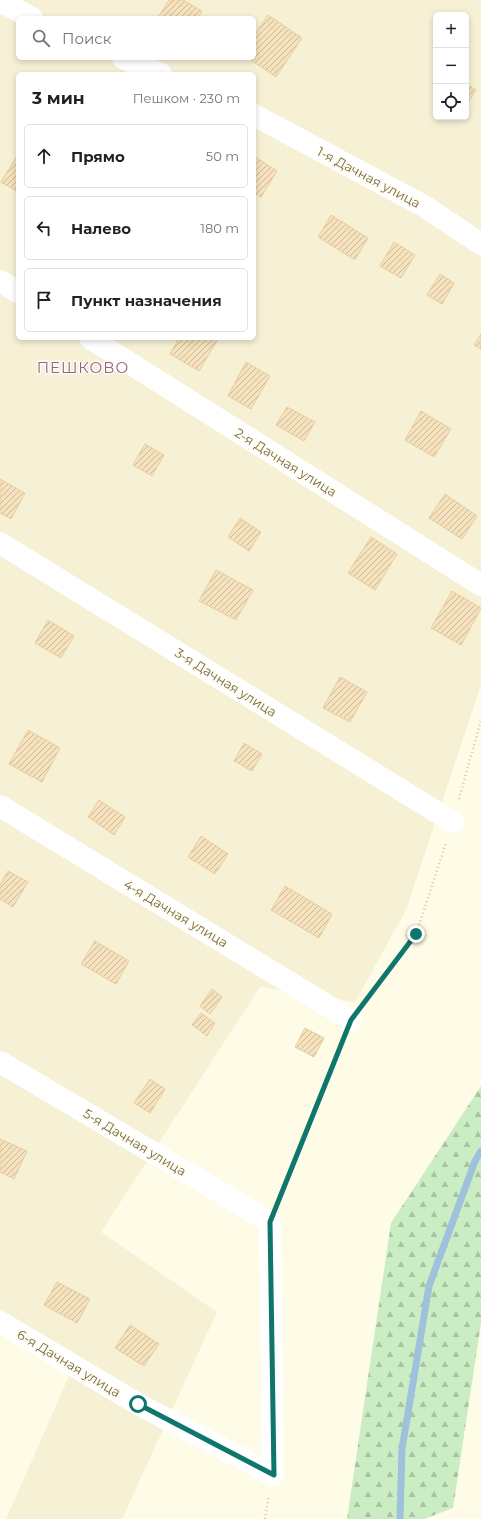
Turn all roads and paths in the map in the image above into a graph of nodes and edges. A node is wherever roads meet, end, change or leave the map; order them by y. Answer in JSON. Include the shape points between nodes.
{"nodes":[{"id":1,"x":0,"y":1,"type":"edge"},
{"id":2,"x":28,"y":16,"type":"edge"},
{"id":3,"x":128,"y":60,"type":"edge"},
{"id":4,"x":155,"y":72,"type":"edge"},
{"id":5,"x":256,"y":116,"type":"edge"},
{"id":6,"x":481,"y":244,"type":"edge"},
{"id":7,"x":0,"y":281,"type":"edge"},
{"id":8,"x":16,"y":291,"type":"edge"},
{"id":9,"x":93,"y":340,"type":"edge"},
{"id":10,"x":0,"y":543,"type":"edge"},
{"id":11,"x":481,"y":585,"type":"edge"},
{"id":12,"x":481,"y":720,"type":"edge"},
{"id":13,"x":0,"y":806,"type":"edge"},
{"id":14,"x":452,"y":822,"type":"junction"},
{"id":15,"x":351,"y":1020,"type":"junction"},
{"id":16,"x":0,"y":1062,"type":"edge"},
{"id":17,"x":270,"y":1222,"type":"junction"},
{"id":18,"x":0,"y":1322,"type":"edge"}],
"edges":[{"from":1,"to":2,"type":"street"},
{"from":3,"to":4,"type":"street"},
{"from":5,"to":6,"type":"street","name":"1-я Дачная улица","via":[[424,206]]},
{"from":7,"to":8,"type":"street"},
{"from":9,"to":11,"type":"street","name":"2-я Дачная улица"},
{"from":10,"to":14,"type":"street","name":"3-я Дачная улица"},
{"from":12,"to":14,"type":"path"},
{"from":13,"to":15,"type":"street","name":"4-я Дачная улица"},
{"from":14,"to":15,"type":"path","via":[[416,934]]},
{"from":15,"to":17,"type":"path"},
{"from":16,"to":17,"type":"street","name":"5-я Дачная улица"},
{"from":17,"to":18,"type":"street","name":"6-я Дачная улица","via":[[274,1475],[138,1404]]}]}
